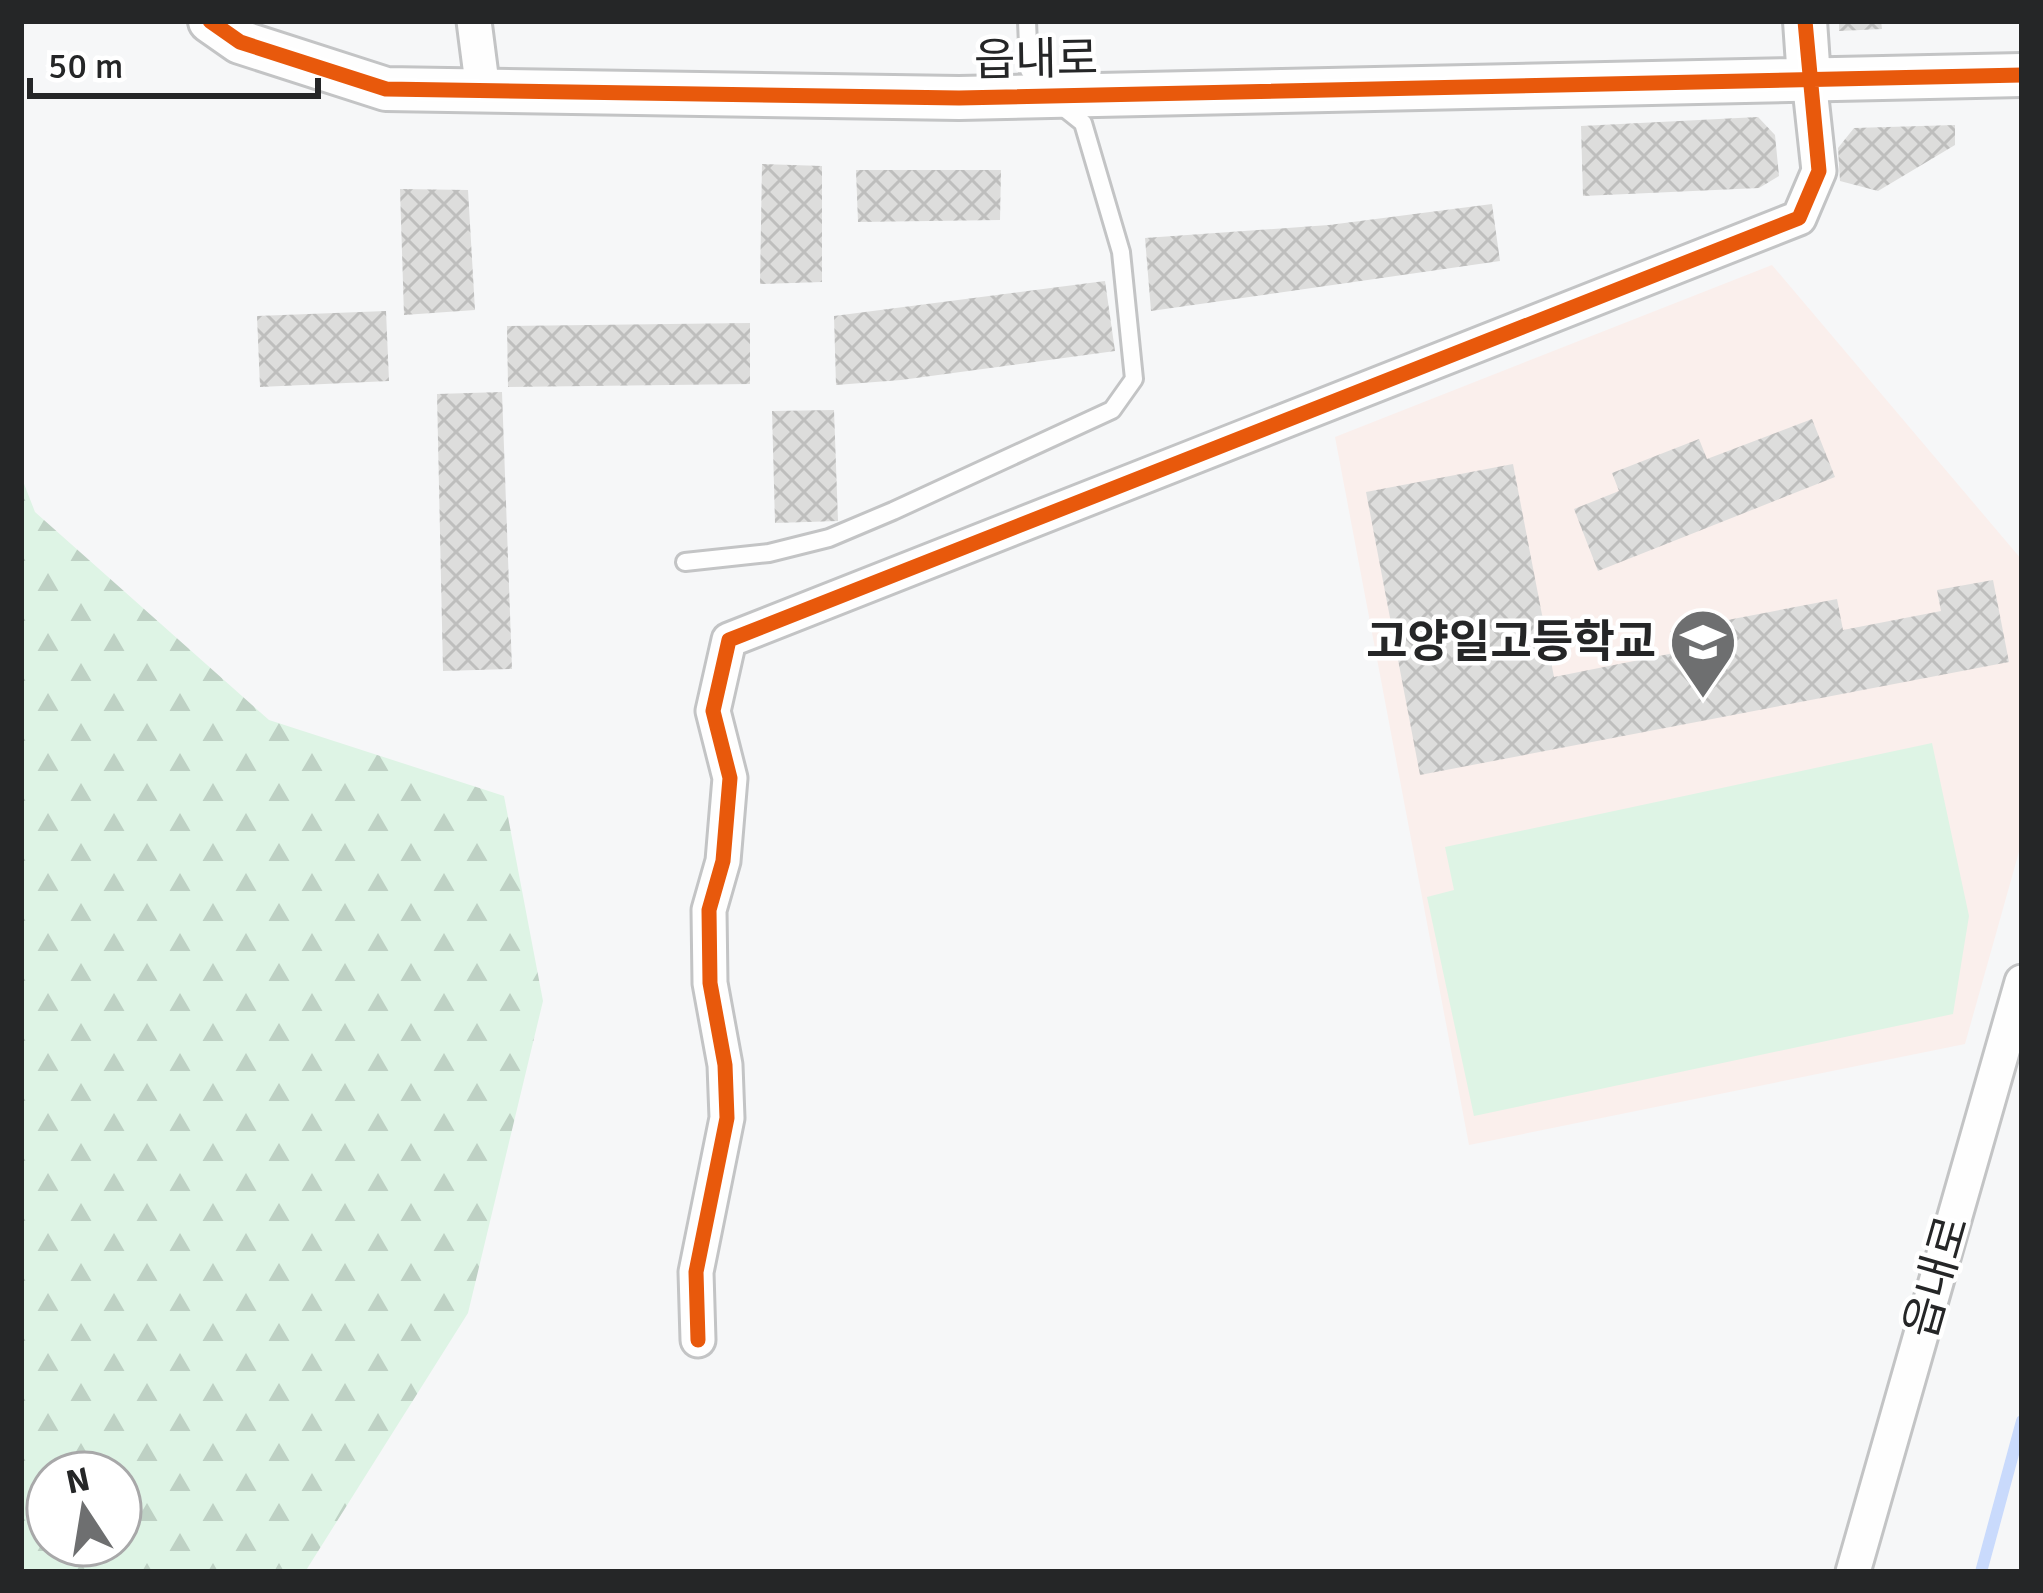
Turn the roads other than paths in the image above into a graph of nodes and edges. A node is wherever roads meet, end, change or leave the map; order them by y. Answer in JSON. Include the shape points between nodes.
{"nodes":[{"id":1,"x":210,"y":21,"type":"edge"},
{"id":2,"x":474,"y":21,"type":"edge"},
{"id":3,"x":1027,"y":21,"type":"edge"},
{"id":4,"x":1805,"y":21,"type":"edge"},
{"id":5,"x":2022,"y":75,"type":"edge"},
{"id":6,"x":1809,"y":79,"type":"junction"},
{"id":7,"x":483,"y":91,"type":"junction"},
{"id":8,"x":1049,"y":96,"type":"junction"},
{"id":9,"x":685,"y":562,"type":"dead end"},
{"id":10,"x":2022,"y":982,"type":"edge"},
{"id":11,"x":698,"y":1340,"type":"dead end"},
{"id":12,"x":1852,"y":1572,"type":"edge"}],
"edges":[{"from":1,"to":7,"type":"street","name":"읍내로","via":[[240,42],[386,89]]},
{"from":2,"to":7,"type":"street"},
{"from":3,"to":8,"type":"lane","via":[[1029,70]]},
{"from":4,"to":6,"type":"street"},
{"from":5,"to":6,"type":"street","name":"읍내로"},
{"from":6,"to":8,"type":"street","name":"읍내로"},
{"from":6,"to":11,"type":"street","via":[[1819,171],[1798,218],[729,640],[713,711],[730,778],[727,820],[709,910],[727,1118],[696,1272]]},
{"from":7,"to":8,"type":"street","name":"읍내로"},
{"from":8,"to":9,"type":"lane","via":[[1083,123],[1120,252],[1134,380],[1112,410],[829,538]]},
{"from":10,"to":12,"type":"street","name":"읍내로"}]}
